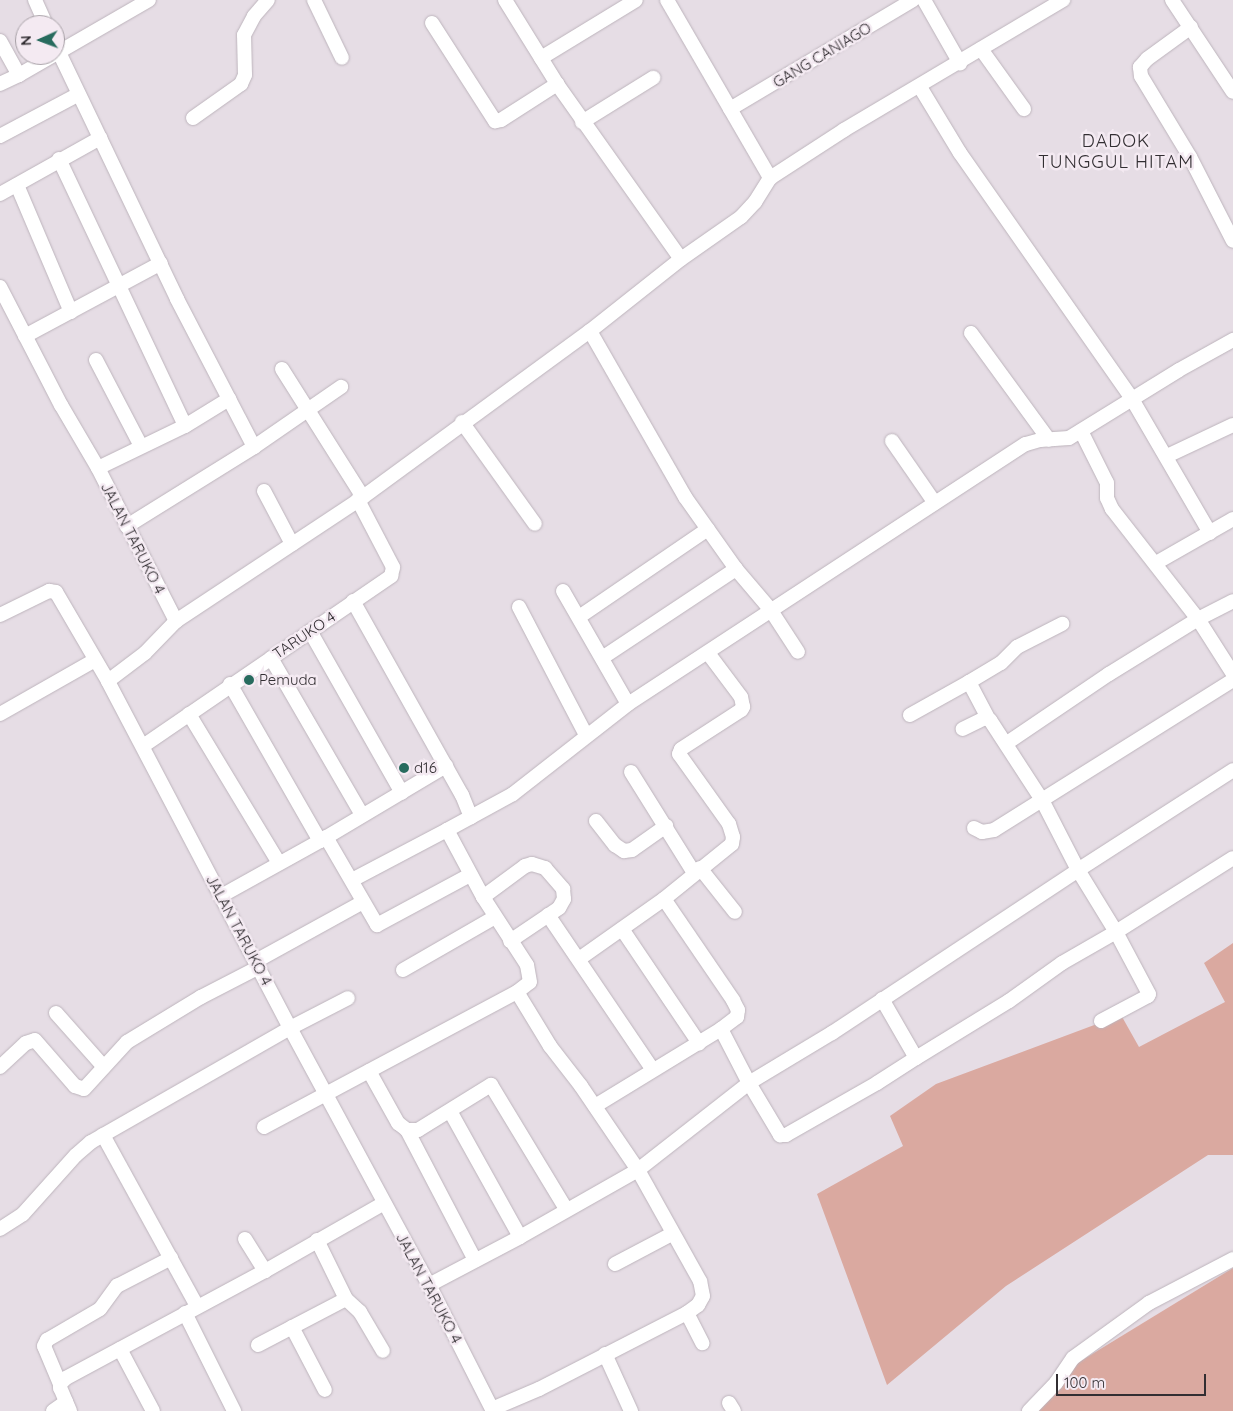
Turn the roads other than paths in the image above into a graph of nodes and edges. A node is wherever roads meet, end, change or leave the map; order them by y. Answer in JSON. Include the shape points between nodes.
{"nodes":[{"id":1,"x":35,"y":0,"type":"edge"},
{"id":2,"x":149,"y":0,"type":"edge"},
{"id":3,"x":268,"y":0,"type":"edge"},
{"id":4,"x":314,"y":0,"type":"edge"},
{"id":5,"x":505,"y":0,"type":"edge"},
{"id":6,"x":636,"y":0,"type":"edge"},
{"id":7,"x":667,"y":0,"type":"edge"},
{"id":8,"x":913,"y":0,"type":"edge"},
{"id":9,"x":924,"y":0,"type":"edge"},
{"id":10,"x":1063,"y":0,"type":"edge"},
{"id":11,"x":1172,"y":0,"type":"edge"},
{"id":12,"x":42,"y":15,"type":"edge"},
{"id":13,"x":432,"y":23,"type":"dead end"},
{"id":14,"x":1191,"y":27,"type":"junction"},
{"id":15,"x":0,"y":41,"type":"edge"},
{"id":16,"x":65,"y":44,"type":"edge"},
{"id":17,"x":982,"y":50,"type":"junction"},
{"id":18,"x":342,"y":58,"type":"dead end"},
{"id":19,"x":541,"y":58,"type":"junction"},
{"id":20,"x":960,"y":63,"type":"junction"},
{"id":21,"x":33,"y":65,"type":"edge"},
{"id":22,"x":65,"y":65,"type":"edge"},
{"id":23,"x":19,"y":75,"type":"junction"},
{"id":24,"x":653,"y":78,"type":"dead end"},
{"id":25,"x":0,"y":84,"type":"edge"},
{"id":26,"x":557,"y":84,"type":"junction"},
{"id":27,"x":920,"y":87,"type":"junction"},
{"id":28,"x":1233,"y":92,"type":"edge"},
{"id":29,"x":79,"y":94,"type":"junction"},
{"id":30,"x":730,"y":109,"type":"junction"},
{"id":31,"x":1024,"y":109,"type":"dead end"},
{"id":32,"x":193,"y":118,"type":"dead end"},
{"id":33,"x":582,"y":122,"type":"junction"},
{"id":34,"x":0,"y":136,"type":"edge"},
{"id":35,"x":100,"y":138,"type":"junction"},
{"id":36,"x":59,"y":159,"type":"junction"},
{"id":37,"x":770,"y":178,"type":"junction"},
{"id":38,"x":17,"y":185,"type":"junction"},
{"id":39,"x":0,"y":194,"type":"edge"},
{"id":40,"x":1233,"y":241,"type":"edge"},
{"id":41,"x":681,"y":259,"type":"junction"},
{"id":42,"x":160,"y":263,"type":"junction"},
{"id":43,"x":0,"y":287,"type":"edge"},
{"id":44,"x":118,"y":288,"type":"junction"},
{"id":45,"x":72,"y":312,"type":"junction"},
{"id":46,"x":590,"y":331,"type":"junction"},
{"id":47,"x":971,"y":333,"type":"dead end"},
{"id":48,"x":26,"y":336,"type":"junction"},
{"id":49,"x":1233,"y":340,"type":"edge"},
{"id":50,"x":96,"y":360,"type":"dead end"},
{"id":51,"x":282,"y":369,"type":"dead end"},
{"id":52,"x":341,"y":386,"type":"dead end"},
{"id":53,"x":229,"y":399,"type":"junction"},
{"id":54,"x":1132,"y":399,"type":"junction"},
{"id":55,"x":307,"y":412,"type":"junction"},
{"id":56,"x":462,"y":422,"type":"junction"},
{"id":57,"x":1233,"y":425,"type":"edge"},
{"id":58,"x":185,"y":426,"type":"junction"},
{"id":59,"x":1081,"y":430,"type":"junction"},
{"id":60,"x":1049,"y":440,"type":"junction"},
{"id":61,"x":892,"y":442,"type":"dead end"},
{"id":62,"x":141,"y":446,"type":"junction"},
{"id":63,"x":254,"y":447,"type":"junction"},
{"id":64,"x":1167,"y":456,"type":"junction"},
{"id":65,"x":98,"y":468,"type":"junction"},
{"id":66,"x":264,"y":491,"type":"dead end"},
{"id":67,"x":360,"y":499,"type":"junction"},
{"id":68,"x":935,"y":504,"type":"junction"},
{"id":69,"x":1233,"y":519,"type":"edge"},
{"id":70,"x":535,"y":524,"type":"dead end"},
{"id":71,"x":127,"y":526,"type":"junction"},
{"id":72,"x":708,"y":529,"type":"junction"},
{"id":73,"x":1210,"y":532,"type":"junction"},
{"id":74,"x":292,"y":544,"type":"junction"},
{"id":75,"x":1156,"y":563,"type":"junction"},
{"id":76,"x":736,"y":568,"type":"junction"},
{"id":77,"x":563,"y":591,"type":"dead end"},
{"id":78,"x":353,"y":601,"type":"junction"},
{"id":79,"x":1233,"y":601,"type":"edge"},
{"id":80,"x":519,"y":608,"type":"dead end"},
{"id":81,"x":770,"y":609,"type":"junction"},
{"id":82,"x":0,"y":615,"type":"edge"},
{"id":83,"x":579,"y":617,"type":"junction"},
{"id":84,"x":1198,"y":619,"type":"junction"},
{"id":85,"x":176,"y":622,"type":"junction"},
{"id":86,"x":1062,"y":624,"type":"dead end"},
{"id":87,"x":310,"y":632,"type":"junction"},
{"id":88,"x":798,"y":652,"type":"dead end"},
{"id":89,"x":708,"y":653,"type":"junction"},
{"id":90,"x":271,"y":658,"type":"junction"},
{"id":91,"x":602,"y":658,"type":"junction"},
{"id":92,"x":95,"y":660,"type":"junction"},
{"id":93,"x":1233,"y":674,"type":"edge"},
{"id":94,"x":108,"y":680,"type":"junction"},
{"id":95,"x":1233,"y":680,"type":"edge"},
{"id":96,"x":969,"y":682,"type":"junction"},
{"id":97,"x":230,"y":684,"type":"junction"},
{"id":98,"x":628,"y":704,"type":"junction"},
{"id":99,"x":0,"y":714,"type":"edge"},
{"id":100,"x":189,"y":714,"type":"junction"},
{"id":101,"x":910,"y":715,"type":"dead end"},
{"id":102,"x":988,"y":718,"type":"junction"},
{"id":103,"x":962,"y":729,"type":"dead end"},
{"id":104,"x":586,"y":735,"type":"junction"},
{"id":105,"x":1006,"y":743,"type":"junction"},
{"id":106,"x":143,"y":746,"type":"junction"},
{"id":107,"x":446,"y":766,"type":"junction"},
{"id":108,"x":1233,"y":770,"type":"edge"},
{"id":109,"x":631,"y":772,"type":"dead end"},
{"id":110,"x":402,"y":793,"type":"junction"},
{"id":111,"x":1042,"y":800,"type":"junction"},
{"id":112,"x":362,"y":815,"type":"junction"},
{"id":113,"x":471,"y":817,"type":"junction"},
{"id":114,"x":596,"y":822,"type":"dead end"},
{"id":115,"x":666,"y":826,"type":"junction"},
{"id":116,"x":974,"y":828,"type":"dead end"},
{"id":117,"x":447,"y":830,"type":"junction"},
{"id":118,"x":323,"y":839,"type":"junction"},
{"id":119,"x":1233,"y":858,"type":"edge"},
{"id":120,"x":279,"y":863,"type":"junction"},
{"id":121,"x":1078,"y":870,"type":"junction"},
{"id":122,"x":697,"y":871,"type":"junction"},
{"id":123,"x":470,"y":875,"type":"junction"},
{"id":124,"x":352,"y":880,"type":"junction"},
{"id":125,"x":220,"y":896,"type":"junction"},
{"id":126,"x":482,"y":897,"type":"junction"},
{"id":127,"x":664,"y":900,"type":"junction"},
{"id":128,"x":363,"y":902,"type":"junction"},
{"id":129,"x":735,"y":912,"type":"dead end"},
{"id":130,"x":548,"y":916,"type":"junction"},
{"id":131,"x":496,"y":918,"type":"junction"},
{"id":132,"x":622,"y":929,"type":"junction"},
{"id":133,"x":1116,"y":932,"type":"junction"},
{"id":134,"x":510,"y":941,"type":"junction"},
{"id":135,"x":579,"y":959,"type":"junction"},
{"id":136,"x":257,"y":964,"type":"junction"},
{"id":137,"x":403,"y":970,"type":"dead end"},
{"id":138,"x":517,"y":992,"type":"junction"},
{"id":139,"x":348,"y":998,"type":"dead end"},
{"id":140,"x":882,"y":999,"type":"junction"},
{"id":141,"x":56,"y":1012,"type":"dead end"},
{"id":142,"x":1101,"y":1021,"type":"dead end"},
{"id":143,"x":290,"y":1028,"type":"junction"},
{"id":144,"x":721,"y":1030,"type":"junction"},
{"id":145,"x":699,"y":1043,"type":"junction"},
{"id":146,"x":916,"y":1058,"type":"junction"},
{"id":147,"x":0,"y":1067,"type":"edge"},
{"id":148,"x":104,"y":1067,"type":"junction"},
{"id":149,"x":653,"y":1070,"type":"junction"},
{"id":150,"x":369,"y":1071,"type":"junction"},
{"id":151,"x":748,"y":1083,"type":"junction"},
{"id":152,"x":327,"y":1093,"type":"junction"},
{"id":153,"x":595,"y":1106,"type":"junction"},
{"id":154,"x":450,"y":1111,"type":"junction"},
{"id":155,"x":264,"y":1127,"type":"dead end"},
{"id":156,"x":407,"y":1130,"type":"junction"},
{"id":157,"x":103,"y":1135,"type":"junction"},
{"id":158,"x":638,"y":1170,"type":"junction"},
{"id":159,"x":384,"y":1203,"type":"junction"},
{"id":160,"x":566,"y":1209,"type":"junction"},
{"id":161,"x":0,"y":1229,"type":"edge"},
{"id":162,"x":672,"y":1234,"type":"junction"},
{"id":163,"x":520,"y":1237,"type":"junction"},
{"id":164,"x":245,"y":1239,"type":"dead end"},
{"id":165,"x":317,"y":1240,"type":"junction"},
{"id":166,"x":171,"y":1258,"type":"junction"},
{"id":167,"x":1233,"y":1259,"type":"edge"},
{"id":168,"x":475,"y":1260,"type":"junction"},
{"id":169,"x":615,"y":1264,"type":"dead end"},
{"id":170,"x":265,"y":1271,"type":"junction"},
{"id":171,"x":429,"y":1285,"type":"junction"},
{"id":172,"x":346,"y":1299,"type":"junction"},
{"id":173,"x":191,"y":1309,"type":"junction"},
{"id":174,"x":687,"y":1313,"type":"junction"},
{"id":175,"x":292,"y":1327,"type":"junction"},
{"id":176,"x":702,"y":1343,"type":"dead end"},
{"id":177,"x":258,"y":1345,"type":"dead end"},
{"id":178,"x":120,"y":1349,"type":"junction"},
{"id":179,"x":383,"y":1351,"type":"dead end"},
{"id":180,"x":605,"y":1354,"type":"junction"},
{"id":181,"x":60,"y":1384,"type":"junction"},
{"id":182,"x":325,"y":1390,"type":"dead end"},
{"id":183,"x":68,"y":1407,"type":"edge"},
{"id":184,"x":492,"y":1410,"type":"edge"},
{"id":185,"x":53,"y":1411,"type":"edge"},
{"id":186,"x":153,"y":1411,"type":"edge"},
{"id":187,"x":234,"y":1411,"type":"edge"},
{"id":188,"x":631,"y":1411,"type":"edge"},
{"id":189,"x":1029,"y":1411,"type":"edge"}],
"edges":[{"from":1,"to":12,"type":"street"},
{"from":2,"to":16,"type":"street"},
{"from":3,"to":32,"type":"street","via":[[244,35],[241,84]]},
{"from":4,"to":18,"type":"street"},
{"from":5,"to":19,"type":"street"},
{"from":6,"to":19,"type":"street"},
{"from":7,"to":30,"type":"street"},
{"from":8,"to":30,"type":"street","name":"GANG CANIAGO"},
{"from":9,"to":20,"type":"street"},
{"from":10,"to":17,"type":"street"},
{"from":11,"to":14,"type":"street"},
{"from":13,"to":26,"type":"street","via":[[495,122]]},
{"from":14,"to":28,"type":"street"},
{"from":14,"to":40,"type":"street","via":[[1147,58],[1140,71],[1190,157]]},
{"from":15,"to":23,"type":"street"},
{"from":17,"to":20,"type":"street"},
{"from":17,"to":31,"type":"street"},
{"from":19,"to":26,"type":"street"},
{"from":20,"to":27,"type":"street"},
{"from":21,"to":23,"type":"street"},
{"from":22,"to":29,"type":"street"},
{"from":23,"to":25,"type":"street"},
{"from":24,"to":33,"type":"street"},
{"from":26,"to":33,"type":"street"},
{"from":27,"to":37,"type":"street","via":[[844,130]]},
{"from":27,"to":54,"type":"street","via":[[960,152]]},
{"from":29,"to":34,"type":"street"},
{"from":29,"to":35,"type":"street"},
{"from":30,"to":37,"type":"street"},
{"from":33,"to":41,"type":"street"},
{"from":35,"to":36,"type":"street"},
{"from":35,"to":42,"type":"street"},
{"from":36,"to":38,"type":"street"},
{"from":36,"to":44,"type":"street"},
{"from":37,"to":41,"type":"street","via":[[756,202],[741,217]]},
{"from":38,"to":39,"type":"street"},
{"from":38,"to":45,"type":"street"},
{"from":41,"to":46,"type":"street"},
{"from":42,"to":44,"type":"street"},
{"from":42,"to":53,"type":"street"},
{"from":43,"to":48,"type":"street","name":"JALAN TARUKO 4"},
{"from":44,"to":45,"type":"street"},
{"from":44,"to":58,"type":"street"},
{"from":45,"to":48,"type":"street"},
{"from":46,"to":56,"type":"street"},
{"from":46,"to":72,"type":"street","via":[[673,476]]},
{"from":47,"to":60,"type":"street"},
{"from":48,"to":65,"type":"street","name":"JALAN TARUKO 4"},
{"from":49,"to":54,"type":"street"},
{"from":50,"to":62,"type":"street"},
{"from":51,"to":55,"type":"street"},
{"from":52,"to":55,"type":"street"},
{"from":53,"to":58,"type":"street","name":"JALAN TARUKO 4"},
{"from":53,"to":63,"type":"street"},
{"from":54,"to":59,"type":"street"},
{"from":54,"to":64,"type":"street"},
{"from":55,"to":63,"type":"street"},
{"from":55,"to":67,"type":"street"},
{"from":56,"to":67,"type":"street"},
{"from":56,"to":70,"type":"street"},
{"from":57,"to":64,"type":"street"},
{"from":58,"to":62,"type":"street","name":"JALAN TARUKO 4"},
{"from":59,"to":60,"type":"street","via":[[1063,440]]},
{"from":59,"to":75,"type":"street","via":[[1107,483],[1107,498],[1112,509]]},
{"from":60,"to":68,"type":"street","via":[[1026,444]]},
{"from":61,"to":68,"type":"street"},
{"from":62,"to":65,"type":"street","name":"JALAN TARUKO 4"},
{"from":63,"to":71,"type":"street"},
{"from":64,"to":73,"type":"street"},
{"from":65,"to":71,"type":"street","name":"JALAN TARUKO 4"},
{"from":66,"to":74,"type":"street"},
{"from":67,"to":74,"type":"street"},
{"from":67,"to":78,"type":"street","name":"TARUKO 4","via":[[393,567],[391,576]]},
{"from":68,"to":81,"type":"street"},
{"from":69,"to":73,"type":"street"},
{"from":71,"to":85,"type":"street","name":"JALAN TARUKO 4"},
{"from":72,"to":76,"type":"street"},
{"from":72,"to":83,"type":"street"},
{"from":73,"to":75,"type":"street"},
{"from":74,"to":85,"type":"street"},
{"from":75,"to":84,"type":"street"},
{"from":76,"to":81,"type":"street"},
{"from":76,"to":91,"type":"street"},
{"from":77,"to":83,"type":"street"},
{"from":78,"to":87,"type":"street","name":"TARUKO 4"},
{"from":78,"to":107,"type":"street"},
{"from":79,"to":84,"type":"street"},
{"from":80,"to":104,"type":"street"},
{"from":81,"to":88,"type":"street"},
{"from":81,"to":89,"type":"street"},
{"from":82,"to":92,"type":"street","name":"JALAN TARUKO 4","via":[[54,591]]},
{"from":83,"to":91,"type":"street"},
{"from":84,"to":93,"type":"street"},
{"from":84,"to":105,"type":"street"},
{"from":85,"to":94,"type":"street","via":[[145,652]]},
{"from":86,"to":96,"type":"street","via":[[1017,647],[1001,663]]},
{"from":87,"to":90,"type":"street","name":"TARUKO 4"},
{"from":87,"to":110,"type":"street"},
{"from":89,"to":98,"type":"street"},
{"from":89,"to":122,"type":"street","via":[[741,697],[743,706],[680,751],[680,756],[732,832],[730,847]]},
{"from":90,"to":97,"type":"street","name":"TARUKO 4"},
{"from":90,"to":112,"type":"street"},
{"from":91,"to":98,"type":"street"},
{"from":92,"to":94,"type":"street","name":"JALAN TARUKO 4"},
{"from":92,"to":99,"type":"street"},
{"from":94,"to":106,"type":"street","name":"JALAN TARUKO 4"},
{"from":95,"to":111,"type":"street"},
{"from":96,"to":101,"type":"street"},
{"from":96,"to":102,"type":"street"},
{"from":97,"to":100,"type":"street","name":"TARUKO 4"},
{"from":97,"to":118,"type":"street"},
{"from":98,"to":104,"type":"street"},
{"from":100,"to":106,"type":"street","name":"TARUKO 4"},
{"from":100,"to":120,"type":"street"},
{"from":102,"to":103,"type":"street"},
{"from":102,"to":105,"type":"street"},
{"from":104,"to":113,"type":"street","via":[[512,794]]},
{"from":105,"to":111,"type":"street"},
{"from":106,"to":125,"type":"street","name":"JALAN TARUKO 4"},
{"from":107,"to":110,"type":"street"},
{"from":107,"to":113,"type":"street"},
{"from":108,"to":121,"type":"street"},
{"from":109,"to":115,"type":"street"},
{"from":110,"to":112,"type":"street"},
{"from":111,"to":116,"type":"street","via":[[991,832]]},
{"from":111,"to":121,"type":"street"},
{"from":112,"to":118,"type":"street"},
{"from":113,"to":117,"type":"street"},
{"from":114,"to":115,"type":"street","via":[[615,845],[628,851]]},
{"from":115,"to":122,"type":"street"},
{"from":117,"to":123,"type":"street"},
{"from":117,"to":124,"type":"street"},
{"from":118,"to":120,"type":"street"},
{"from":118,"to":124,"type":"street"},
{"from":119,"to":133,"type":"street"},
{"from":120,"to":125,"type":"street"},
{"from":121,"to":133,"type":"street"},
{"from":121,"to":140,"type":"street"},
{"from":122,"to":127,"type":"street"},
{"from":122,"to":129,"type":"street"},
{"from":123,"to":126,"type":"street"},
{"from":123,"to":128,"type":"street","via":[[377,925]]},
{"from":124,"to":128,"type":"street"},
{"from":125,"to":136,"type":"street","name":"JALAN TARUKO 4"},
{"from":126,"to":130,"type":"street","via":[[525,866],[536,865],[545,868],[564,891],[559,908]]},
{"from":126,"to":131,"type":"street"},
{"from":127,"to":132,"type":"street"},
{"from":127,"to":144,"type":"street","via":[[738,1010],[736,1018]]},
{"from":128,"to":136,"type":"street"},
{"from":130,"to":134,"type":"street"},
{"from":130,"to":135,"type":"street"},
{"from":131,"to":134,"type":"street"},
{"from":131,"to":137,"type":"street"},
{"from":132,"to":135,"type":"street"},
{"from":132,"to":145,"type":"street"},
{"from":133,"to":142,"type":"street","via":[[1148,996]]},
{"from":133,"to":146,"type":"street","via":[[1062,962],[1009,1001]]},
{"from":134,"to":138,"type":"street","via":[[528,965],[531,977],[528,984]]},
{"from":135,"to":149,"type":"street"},
{"from":136,"to":143,"type":"street","name":"JALAN TARUKO 4"},
{"from":136,"to":148,"type":"street","via":[[127,1042]]},
{"from":138,"to":150,"type":"street"},
{"from":138,"to":153,"type":"street","via":[[550,1046]]},
{"from":139,"to":143,"type":"street"},
{"from":140,"to":146,"type":"street"},
{"from":140,"to":151,"type":"street"},
{"from":141,"to":148,"type":"street"},
{"from":143,"to":152,"type":"street","name":"JALAN TARUKO 4"},
{"from":143,"to":157,"type":"street"},
{"from":144,"to":145,"type":"street"},
{"from":144,"to":151,"type":"street"},
{"from":145,"to":149,"type":"street"},
{"from":146,"to":151,"type":"street","via":[[786,1134],[777,1132]]},
{"from":147,"to":148,"type":"street","via":[[26,1043],[35,1040],[79,1089],[86,1088]]},
{"from":149,"to":153,"type":"street"},
{"from":150,"to":152,"type":"street"},
{"from":150,"to":156,"type":"street","via":[[398,1123]]},
{"from":151,"to":158,"type":"street"},
{"from":152,"to":155,"type":"street"},
{"from":152,"to":159,"type":"street","name":"JALAN TARUKO 4"},
{"from":153,"to":158,"type":"street"},
{"from":154,"to":156,"type":"street","via":[[418,1130]]},
{"from":154,"to":160,"type":"street","via":[[491,1085]]},
{"from":154,"to":163,"type":"street"},
{"from":156,"to":168,"type":"street"},
{"from":157,"to":161,"type":"street","via":[[76,1155],[23,1214]]},
{"from":157,"to":166,"type":"street"},
{"from":158,"to":160,"type":"street"},
{"from":158,"to":162,"type":"street"},
{"from":159,"to":165,"type":"street"},
{"from":159,"to":171,"type":"street","name":"JALAN TARUKO 4"},
{"from":160,"to":163,"type":"street"},
{"from":162,"to":169,"type":"street"},
{"from":162,"to":174,"type":"street","via":[[700,1281],[703,1292],[701,1301]]},
{"from":163,"to":168,"type":"street"},
{"from":164,"to":170,"type":"street"},
{"from":165,"to":170,"type":"street"},
{"from":165,"to":172,"type":"street"},
{"from":166,"to":173,"type":"street"},
{"from":166,"to":181,"type":"street","via":[[117,1286],[100,1309],[47,1340],[44,1346]]},
{"from":167,"to":189,"type":"street","via":[[1149,1302],[1073,1358],[1056,1383]]},
{"from":168,"to":171,"type":"street"},
{"from":170,"to":173,"type":"street"},
{"from":171,"to":184,"type":"street","name":"JALAN TARUKO 4"},
{"from":172,"to":175,"type":"street"},
{"from":172,"to":179,"type":"street","via":[[360,1312]]},
{"from":173,"to":178,"type":"street"},
{"from":173,"to":187,"type":"street"},
{"from":174,"to":176,"type":"street"},
{"from":174,"to":180,"type":"street"},
{"from":175,"to":177,"type":"street"},
{"from":175,"to":182,"type":"street"},
{"from":178,"to":181,"type":"street"},
{"from":178,"to":186,"type":"street"},
{"from":180,"to":184,"type":"street"},
{"from":180,"to":188,"type":"street"},
{"from":181,"to":183,"type":"street"},
{"from":183,"to":185,"type":"street"}]}
